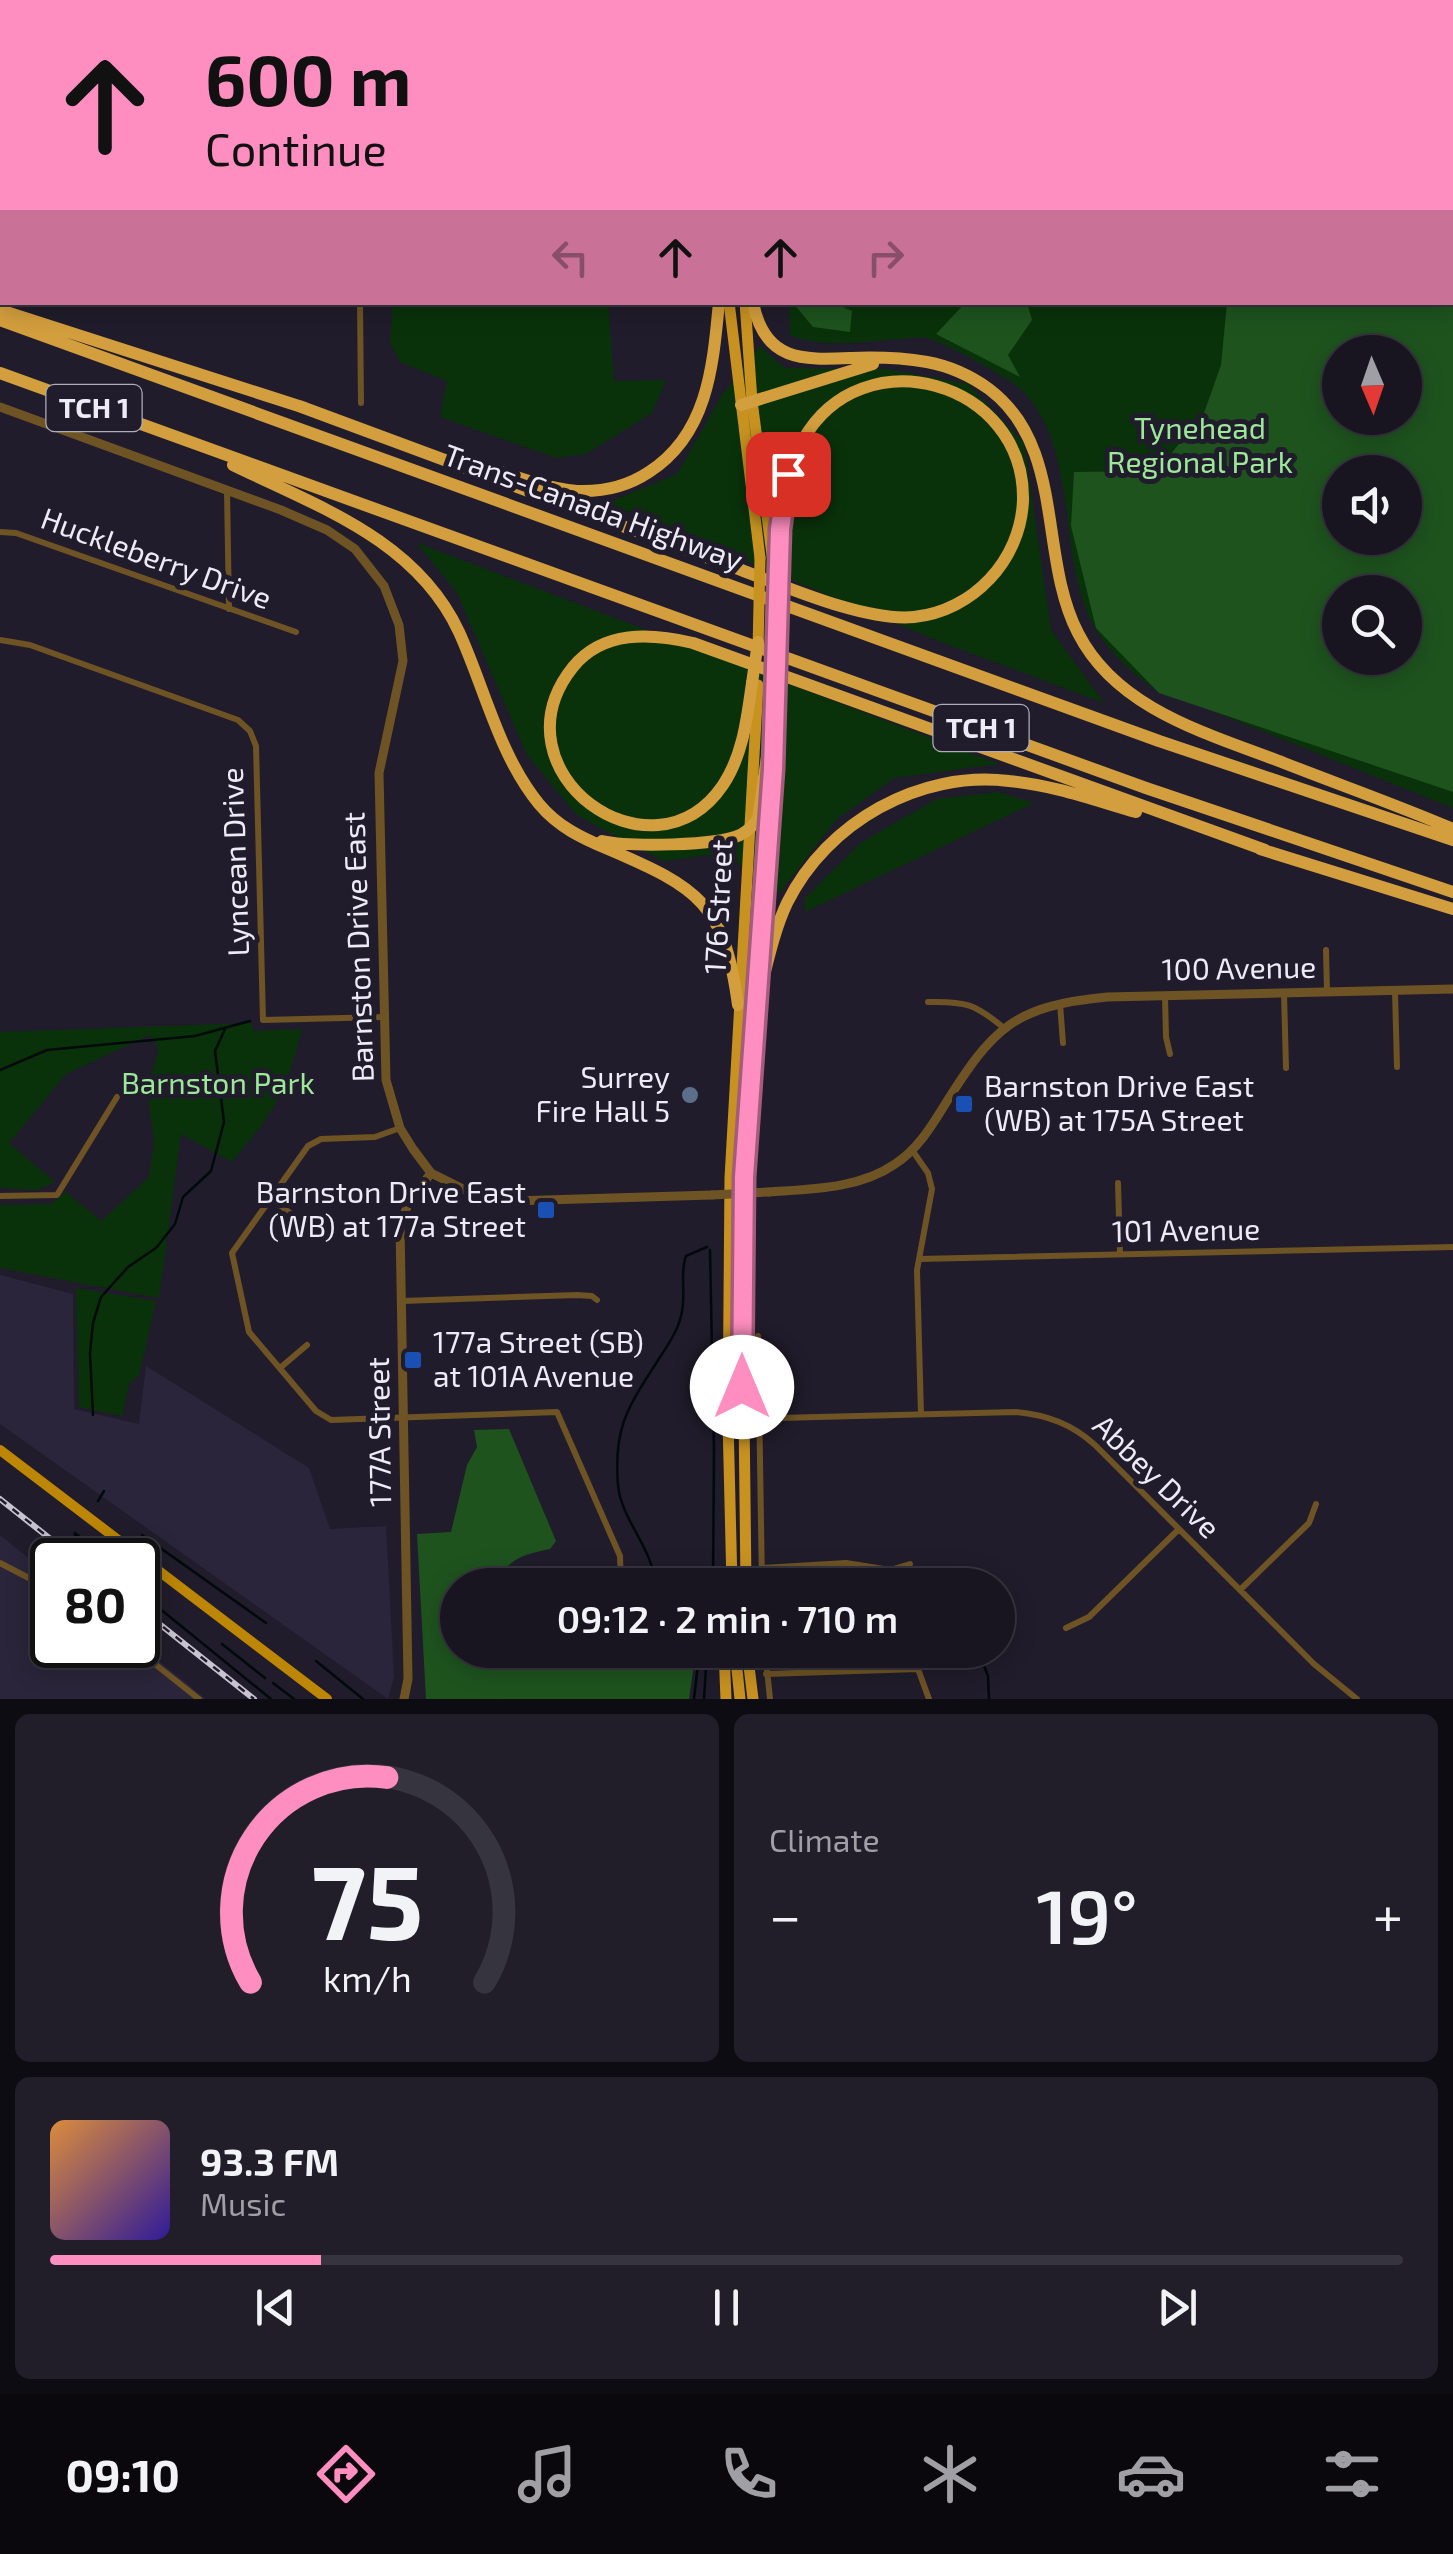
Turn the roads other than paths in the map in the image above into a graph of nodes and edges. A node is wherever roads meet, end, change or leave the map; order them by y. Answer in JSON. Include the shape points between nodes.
{"nodes":[{"id":1,"x":360,"y":305,"type":"edge"},
{"id":2,"x":719,"y":305,"type":"edge"},
{"id":3,"x":730,"y":305,"type":"edge"},
{"id":4,"x":749,"y":305,"type":"edge"},
{"id":5,"x":750,"y":305,"type":"edge"},
{"id":6,"x":0,"y":310,"type":"edge"},
{"id":7,"x":0,"y":320,"type":"edge"},
{"id":8,"x":900,"y":360,"type":"junction"},
{"id":9,"x":0,"y":374,"type":"edge"},
{"id":10,"x":362,"y":403,"type":"dead end"},
{"id":11,"x":747,"y":403,"type":"junction"},
{"id":12,"x":299,"y":406,"type":"junction"},
{"id":13,"x":0,"y":407,"type":"edge"},
{"id":14,"x":186,"y":441,"type":"junction"},
{"id":15,"x":227,"y":490,"type":"junction"},
{"id":16,"x":0,"y":532,"type":"edge"},
{"id":17,"x":771,"y":562,"type":"junction"},
{"id":18,"x":230,"y":609,"type":"junction"},
{"id":19,"x":775,"y":614,"type":"joint"},
{"id":20,"x":296,"y":632,"type":"dead end"},
{"id":21,"x":0,"y":640,"type":"edge"},
{"id":22,"x":758,"y":642,"type":"joint"},
{"id":23,"x":755,"y":684,"type":"junction"},
{"id":24,"x":774,"y":708,"type":"junction"},
{"id":25,"x":749,"y":830,"type":"junction"},
{"id":26,"x":1453,"y":830,"type":"edge"},
{"id":27,"x":576,"y":835,"type":"junction"},
{"id":28,"x":1453,"y":840,"type":"edge"},
{"id":29,"x":1264,"y":850,"type":"junction"},
{"id":30,"x":1453,"y":892,"type":"edge"},
{"id":31,"x":1453,"y":908,"type":"edge"},
{"id":32,"x":1326,"y":950,"type":"dead end"},
{"id":33,"x":1453,"y":989,"type":"edge"},
{"id":34,"x":1394,"y":991,"type":"junction"},
{"id":35,"x":1327,"y":992,"type":"junction"},
{"id":36,"x":1284,"y":993,"type":"junction"},
{"id":37,"x":1165,"y":996,"type":"junction"},
{"id":38,"x":928,"y":1002,"type":"dead end"},
{"id":39,"x":1060,"y":1002,"type":"junction"},
{"id":40,"x":738,"y":1005,"type":"junction"},
{"id":41,"x":756,"y":1006,"type":"junction"},
{"id":42,"x":1028,"y":1014,"type":"joint"},
{"id":43,"x":384,"y":1016,"type":"junction"},
{"id":44,"x":1004,"y":1028,"type":"junction"},
{"id":45,"x":1062,"y":1043,"type":"dead end"},
{"id":46,"x":1170,"y":1054,"type":"dead end"},
{"id":47,"x":1397,"y":1067,"type":"dead end"},
{"id":48,"x":1286,"y":1068,"type":"dead end"},
{"id":49,"x":117,"y":1097,"type":"dead end"},
{"id":50,"x":400,"y":1128,"type":"junction"},
{"id":51,"x":912,"y":1150,"type":"junction"},
{"id":52,"x":431,"y":1172,"type":"junction"},
{"id":53,"x":1118,"y":1182,"type":"dead end"},
{"id":54,"x":0,"y":1196,"type":"edge"},
{"id":55,"x":270,"y":1197,"type":"junction"},
{"id":56,"x":328,"y":1242,"type":"dead end"},
{"id":57,"x":1453,"y":1247,"type":"edge"},
{"id":58,"x":1120,"y":1254,"type":"junction"},
{"id":59,"x":919,"y":1259,"type":"junction"},
{"id":60,"x":597,"y":1300,"type":"dead end"},
{"id":61,"x":402,"y":1301,"type":"junction"},
{"id":62,"x":758,"y":1336,"type":"dead end"},
{"id":63,"x":307,"y":1344,"type":"dead end"},
{"id":64,"x":280,"y":1368,"type":"junction"},
{"id":65,"x":921,"y":1414,"type":"junction"},
{"id":66,"x":405,"y":1418,"type":"junction"},
{"id":67,"x":759,"y":1432,"type":"junction"},
{"id":68,"x":0,"y":1450,"type":"edge"},
{"id":69,"x":1316,"y":1504,"type":"dead end"},
{"id":70,"x":1179,"y":1529,"type":"junction"},
{"id":71,"x":0,"y":1563,"type":"edge"},
{"id":72,"x":910,"y":1564,"type":"dead end"},
{"id":73,"x":621,"y":1568,"type":"edge"},
{"id":74,"x":729,"y":1568,"type":"edge"},
{"id":75,"x":746,"y":1568,"type":"edge"},
{"id":76,"x":762,"y":1568,"type":"joint"},
{"id":77,"x":877,"y":1568,"type":"edge"},
{"id":78,"x":897,"y":1568,"type":"edge"},
{"id":79,"x":30,"y":1579,"type":"edge"},
{"id":80,"x":1240,"y":1590,"type":"junction"},
{"id":81,"x":1066,"y":1628,"type":"dead end"},
{"id":82,"x":160,"y":1668,"type":"edge"},
{"id":83,"x":725,"y":1668,"type":"edge"},
{"id":84,"x":737,"y":1668,"type":"edge"},
{"id":85,"x":749,"y":1668,"type":"edge"},
{"id":86,"x":766,"y":1668,"type":"edge"},
{"id":87,"x":766,"y":1674,"type":"junction"},
{"id":88,"x":199,"y":1699,"type":"edge"},
{"id":89,"x":327,"y":1699,"type":"edge"},
{"id":90,"x":404,"y":1699,"type":"edge"},
{"id":91,"x":726,"y":1699,"type":"edge"},
{"id":92,"x":740,"y":1699,"type":"edge"},
{"id":93,"x":753,"y":1699,"type":"edge"},
{"id":94,"x":770,"y":1699,"type":"edge"},
{"id":95,"x":929,"y":1699,"type":"edge"},
{"id":96,"x":1357,"y":1699,"type":"edge"}],
"edges":[{"from":1,"to":10,"type":"street"},
{"from":2,"to":12,"type":"highway","via":[[712,368],[688,436],[660,465],[622,486],[558,488]]},
{"from":3,"to":11,"type":"highway"},
{"from":4,"to":11,"type":"highway"},
{"from":5,"to":8,"type":"highway","via":[[767,335],[793,356]]},
{"from":6,"to":12,"type":"highway"},
{"from":7,"to":28,"type":"highway","name":"Trans-Canada Highway","number":"TCH 1","via":[[1159,741]]},
{"from":8,"to":11,"type":"highway"},
{"from":8,"to":26,"type":"highway","via":[[969,376],[1002,400],[1022,427],[1041,473],[1068,610],[1114,680],[1180,723]]},
{"from":9,"to":14,"type":"highway","number":"TCH 1"},
{"from":11,"to":17,"type":"highway"},
{"from":12,"to":17,"type":"highway","via":[[789,587],[894,617],[957,604],[1000,569],[1023,500],[1015,457],[990,418],[950,390],[902,380],[853,391],[822,414],[794,458]]},
{"from":13,"to":15,"type":"street","name":"Barnston Drive East"},
{"from":14,"to":27,"type":"highway","via":[[372,534],[417,570],[458,631],[530,792]]},
{"from":14,"to":30,"type":"highway","number":"TCH 1"},
{"from":15,"to":18,"type":"street"},
{"from":15,"to":43,"type":"street","name":"Barnston Drive East","via":[[327,530],[355,549],[384,586],[399,625],[403,661],[378,772]]},
{"from":16,"to":18,"type":"street","name":"Huckleberry Drive"},
{"from":17,"to":19,"type":"highway","bridge":true},
{"from":17,"to":22,"type":"highway","bridge":true},
{"from":18,"to":20,"type":"street","name":"Huckleberry Drive"},
{"from":19,"to":24,"type":"highway","name":"176 Street","bridge":true},
{"from":21,"to":43,"type":"street","name":"Lyncean Drive","via":[[238,720],[250,731],[256,746],[264,1020]]},
{"from":22,"to":23,"type":"highway","bridge":true},
{"from":23,"to":25,"type":"highway","name":"176 Street"},
{"from":23,"to":29,"type":"highway","via":[[729,774],[712,798],[679,818],[636,824],[610,818],[586,804],[558,765],[551,714],[572,669],[610,642],[665,636]]},
{"from":24,"to":25,"type":"highway","via":[[758,818]]},
{"from":24,"to":41,"type":"highway","name":"176 Street"},
{"from":25,"to":27,"type":"highway","via":[[664,845]]},
{"from":25,"to":40,"type":"highway","name":"176 Street"},
{"from":27,"to":40,"type":"highway","via":[[651,867],[702,901],[726,940]]},
{"from":29,"to":31,"type":"highway"},
{"from":29,"to":41,"type":"highway","via":[[1037,785],[994,780],[932,786],[869,813],[810,867],[780,920]]},
{"from":32,"to":35,"type":"street"},
{"from":33,"to":34,"type":"street","name":"100 Avenue"},
{"from":34,"to":35,"type":"street","name":"100 Avenue"},
{"from":34,"to":47,"type":"street"},
{"from":35,"to":36,"type":"street","name":"100 Avenue"},
{"from":36,"to":37,"type":"street","name":"100 Avenue"},
{"from":36,"to":48,"type":"street"},
{"from":37,"to":39,"type":"street","name":"100 Avenue"},
{"from":37,"to":46,"type":"street"},
{"from":38,"to":44,"type":"street","via":[[972,1004]]},
{"from":39,"to":42,"type":"street","name":"100 Avenue"},
{"from":39,"to":45,"type":"street"},
{"from":40,"to":74,"type":"highway","name":"176 Street","via":[[730,1178]]},
{"from":41,"to":75,"type":"highway","name":"176 Street","via":[[742,1242]]},
{"from":42,"to":44,"type":"street","name":"Barnston Drive East"},
{"from":43,"to":50,"type":"street","name":"Barnston Drive East","via":[[386,1080]]},
{"from":44,"to":51,"type":"street","name":"Barnston Drive East"},
{"from":49,"to":54,"type":"street","via":[[57,1195]]},
{"from":50,"to":52,"type":"street","name":"Barnston Drive East"},
{"from":50,"to":55,"type":"street","via":[[308,1146]]},
{"from":51,"to":52,"type":"street","name":"Barnston Drive East","bridge":true,"via":[[886,1170],[851,1183],[712,1195],[512,1201],[473,1194]]},
{"from":51,"to":59,"type":"street","via":[[932,1190]]},
{"from":52,"to":61,"type":"street","name":"177A Street","via":[[400,1226]]},
{"from":53,"to":58,"type":"street"},
{"from":55,"to":56,"type":"street"},
{"from":55,"to":64,"type":"street","via":[[232,1258],[247,1328]]},
{"from":57,"to":58,"type":"street","name":"101 Avenue"},
{"from":58,"to":59,"type":"street","name":"101 Avenue"},
{"from":59,"to":65,"type":"street"},
{"from":60,"to":61,"type":"street","via":[[577,1295]]},
{"from":61,"to":66,"type":"street","name":"177A Street"},
{"from":62,"to":67,"type":"street"},
{"from":63,"to":64,"type":"street"},
{"from":64,"to":66,"type":"street","via":[[327,1418]]},
{"from":65,"to":67,"type":"street","name":"Abbey Drive","via":[[778,1418]]},
{"from":65,"to":70,"type":"street","name":"Abbey Drive","via":[[1016,1412],[1072,1427]]},
{"from":66,"to":73,"type":"street","via":[[557,1412]]},
{"from":66,"to":90,"type":"street","name":"177A Street"},
{"from":67,"to":76,"type":"street"},
{"from":68,"to":89,"type":"main road"},
{"from":69,"to":80,"type":"street","via":[[1309,1523]]},
{"from":70,"to":80,"type":"street","name":"Abbey Drive"},
{"from":70,"to":81,"type":"street","via":[[1089,1617]]},
{"from":71,"to":79,"type":"street"},
{"from":72,"to":78,"type":"street"},
{"from":76,"to":77,"type":"street"},
{"from":80,"to":96,"type":"street","name":"Abbey Drive"},
{"from":82,"to":88,"type":"street"},
{"from":83,"to":91,"type":"highway"},
{"from":84,"to":92,"type":"highway"},
{"from":85,"to":93,"type":"highway"},
{"from":86,"to":87,"type":"street"},
{"from":87,"to":94,"type":"street"},
{"from":87,"to":95,"type":"street","via":[[918,1668]]}]}
